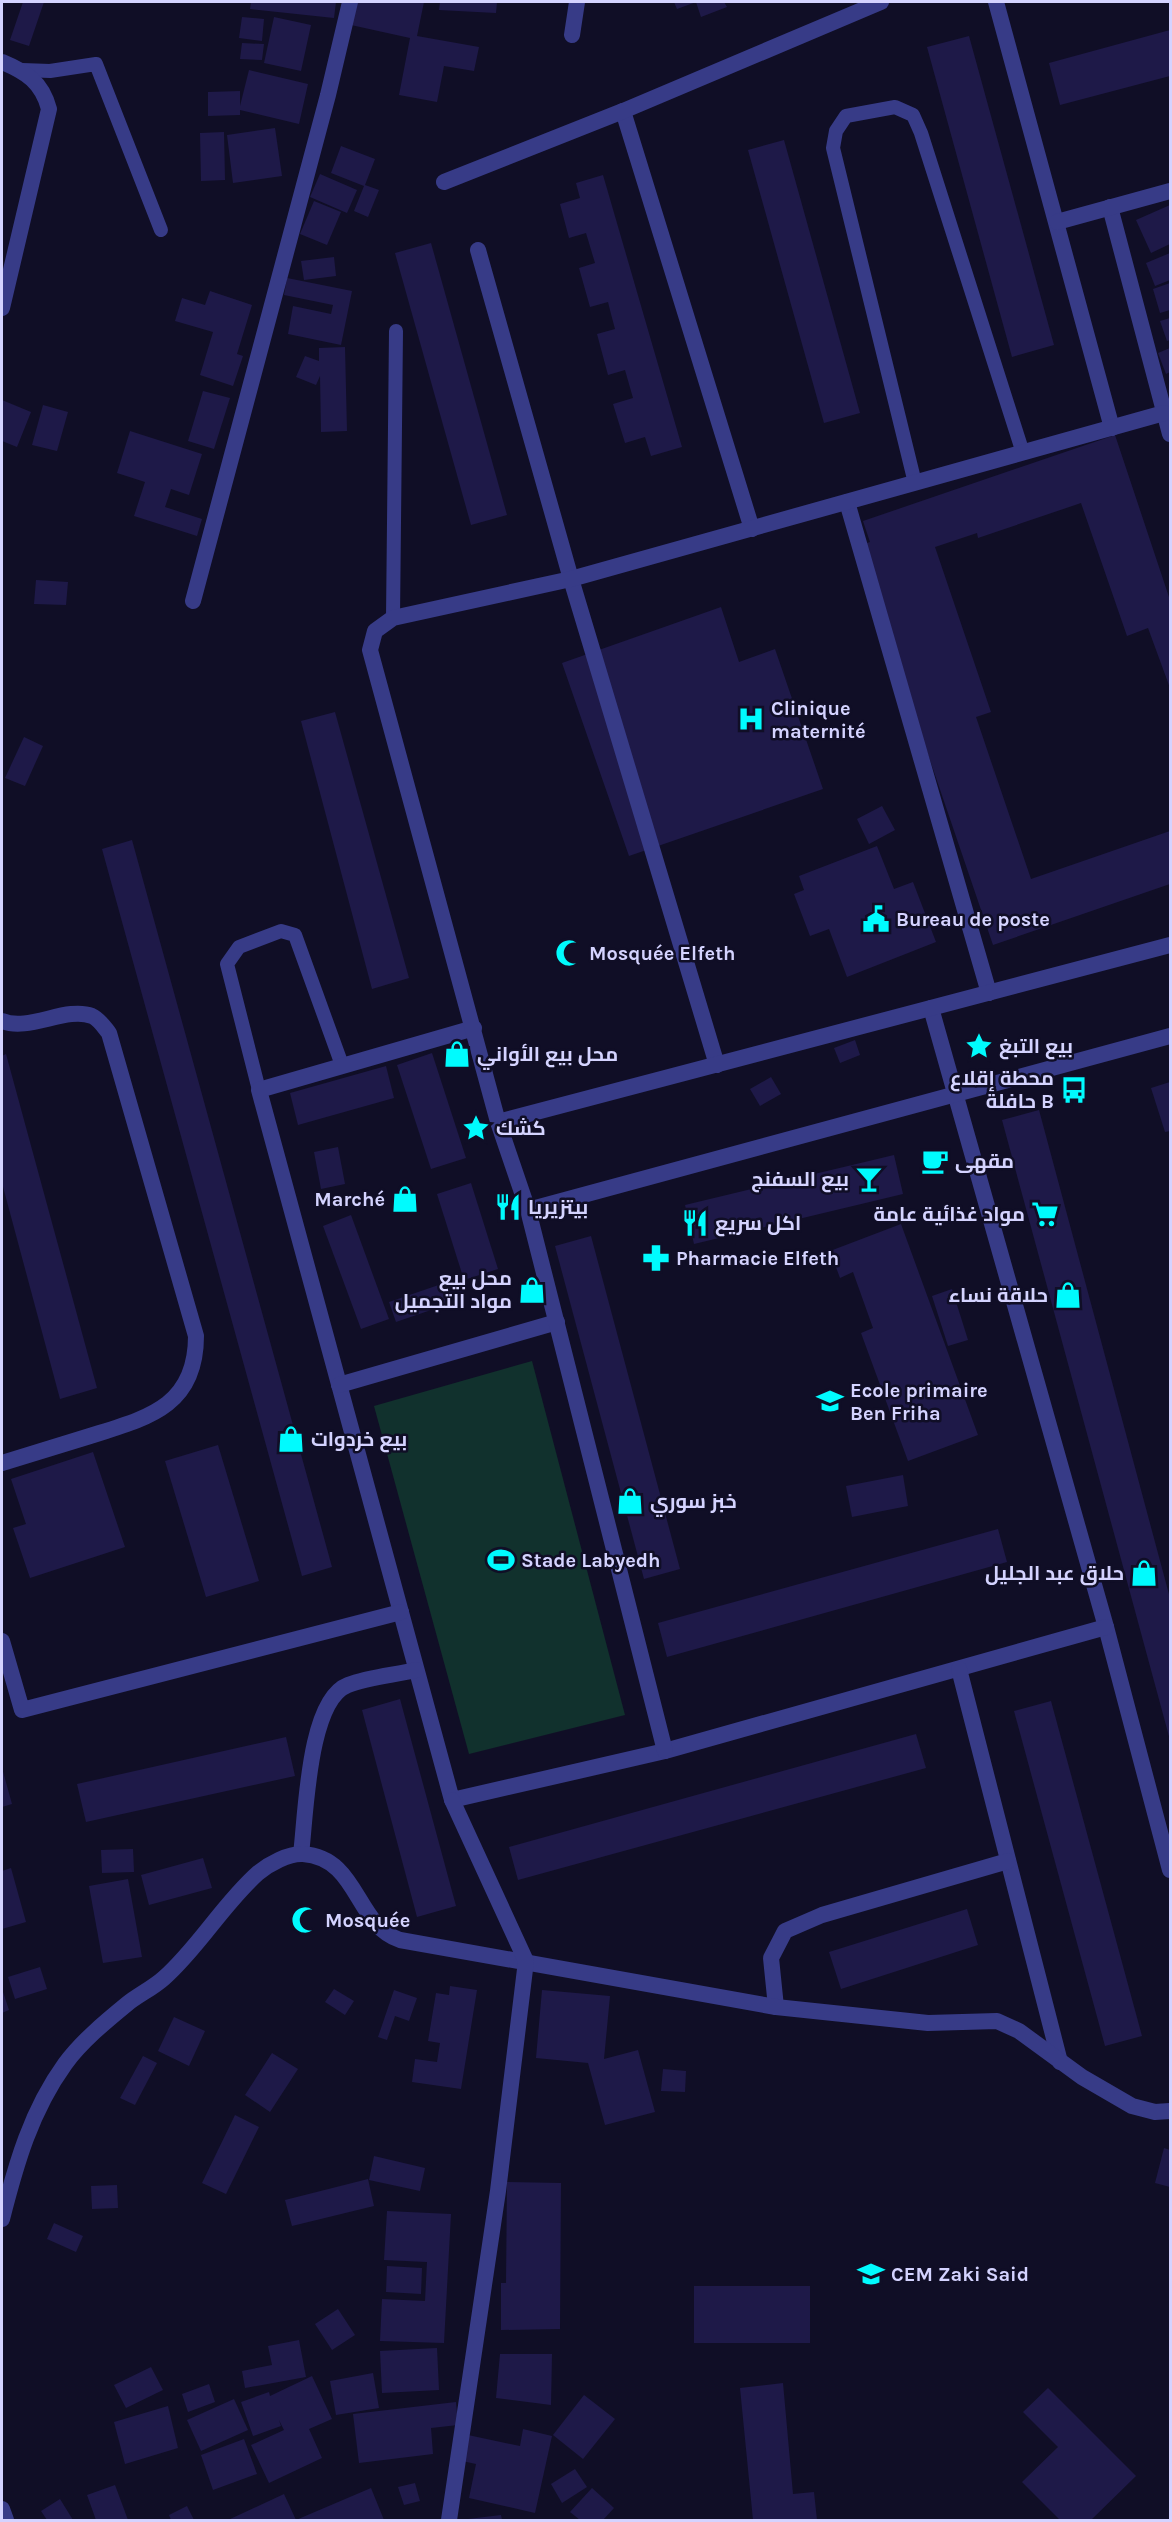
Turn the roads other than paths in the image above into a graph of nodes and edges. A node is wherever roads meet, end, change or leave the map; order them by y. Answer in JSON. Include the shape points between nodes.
{"nodes":[{"id":1,"x":350,"y":2,"type":"edge"},
{"id":2,"x":577,"y":2,"type":"edge"},
{"id":3,"x":881,"y":2,"type":"edge"},
{"id":4,"x":996,"y":2,"type":"edge"},
{"id":5,"x":572,"y":35,"type":"dead end"},
{"id":6,"x":2,"y":62,"type":"edge"},
{"id":7,"x":21,"y":70,"type":"junction"},
{"id":8,"x":623,"y":111,"type":"junction"},
{"id":9,"x":444,"y":183,"type":"dead end"},
{"id":10,"x":1170,"y":191,"type":"edge"},
{"id":11,"x":1110,"y":207,"type":"junction"},
{"id":12,"x":1057,"y":222,"type":"junction"},
{"id":13,"x":161,"y":230,"type":"dead end"},
{"id":14,"x":478,"y":250,"type":"dead end"},
{"id":15,"x":2,"y":308,"type":"edge"},
{"id":16,"x":396,"y":331,"type":"dead end"},
{"id":17,"x":1164,"y":413,"type":"junction"},
{"id":18,"x":1112,"y":428,"type":"junction"},
{"id":19,"x":1170,"y":434,"type":"edge"},
{"id":20,"x":1023,"y":453,"type":"junction"},
{"id":21,"x":915,"y":483,"type":"junction"},
{"id":22,"x":848,"y":502,"type":"junction"},
{"id":23,"x":752,"y":529,"type":"junction"},
{"id":24,"x":571,"y":579,"type":"junction"},
{"id":25,"x":193,"y":601,"type":"dead end"},
{"id":26,"x":393,"y":618,"type":"junction"},
{"id":27,"x":1170,"y":945,"type":"edge"},
{"id":28,"x":989,"y":993,"type":"junction"},
{"id":29,"x":931,"y":1008,"type":"junction"},
{"id":30,"x":2,"y":1021,"type":"edge"},
{"id":31,"x":474,"y":1028,"type":"junction"},
{"id":32,"x":1170,"y":1036,"type":"edge"},
{"id":33,"x":342,"y":1065,"type":"junction"},
{"id":34,"x":717,"y":1065,"type":"junction"},
{"id":35,"x":259,"y":1090,"type":"junction"},
{"id":36,"x":957,"y":1094,"type":"junction"},
{"id":37,"x":498,"y":1122,"type":"junction"},
{"id":38,"x":528,"y":1210,"type":"junction"},
{"id":39,"x":556,"y":1322,"type":"junction"},
{"id":40,"x":339,"y":1385,"type":"junction"},
{"id":41,"x":2,"y":1463,"type":"edge"},
{"id":42,"x":400,"y":1612,"type":"junction"},
{"id":43,"x":1106,"y":1628,"type":"junction"},
{"id":44,"x":2,"y":1641,"type":"edge"},
{"id":45,"x":959,"y":1669,"type":"junction"},
{"id":46,"x":416,"y":1670,"type":"junction"},
{"id":47,"x":665,"y":1751,"type":"junction"},
{"id":48,"x":452,"y":1800,"type":"junction"},
{"id":49,"x":301,"y":1854,"type":"junction"},
{"id":50,"x":1008,"y":1861,"type":"junction"},
{"id":51,"x":1170,"y":1870,"type":"edge"},
{"id":52,"x":526,"y":1961,"type":"junction"},
{"id":53,"x":776,"y":2007,"type":"junction"},
{"id":54,"x":1060,"y":2062,"type":"junction"},
{"id":55,"x":1170,"y":2111,"type":"edge"},
{"id":56,"x":2,"y":2219,"type":"edge"},
{"id":57,"x":2,"y":2509,"type":"edge"},
{"id":58,"x":6,"y":2520,"type":"edge"},
{"id":59,"x":449,"y":2520,"type":"edge"}],
"edges":[{"from":1,"to":25,"type":"street"},
{"from":2,"to":5,"type":"street"},
{"from":3,"to":8,"type":"street"},
{"from":4,"to":12,"type":"street"},
{"from":6,"to":7,"type":"street"},
{"from":7,"to":13,"type":"lane","via":[[50,71],[96,64]]},
{"from":7,"to":15,"type":"street","via":[[45,94],[49,109]]},
{"from":8,"to":9,"type":"street"},
{"from":8,"to":23,"type":"street"},
{"from":10,"to":11,"type":"street"},
{"from":11,"to":12,"type":"street"},
{"from":11,"to":17,"type":"street"},
{"from":12,"to":18,"type":"street"},
{"from":14,"to":24,"type":"street"},
{"from":16,"to":26,"type":"lane"},
{"from":17,"to":18,"type":"street"},
{"from":17,"to":19,"type":"street"},
{"from":18,"to":20,"type":"street"},
{"from":20,"to":21,"type":"street"},
{"from":20,"to":21,"type":"lane","via":[[913,115],[895,107],[846,116],[836,131],[833,148]]},
{"from":21,"to":22,"type":"street"},
{"from":22,"to":23,"type":"street"},
{"from":22,"to":28,"type":"street"},
{"from":23,"to":24,"type":"street"},
{"from":24,"to":26,"type":"street"},
{"from":24,"to":34,"type":"street"},
{"from":26,"to":31,"type":"street","via":[[375,631],[370,650]]},
{"from":27,"to":28,"type":"street"},
{"from":28,"to":29,"type":"street"},
{"from":29,"to":34,"type":"street"},
{"from":29,"to":36,"type":"street"},
{"from":30,"to":41,"type":"street","via":[[23,1024],[80,1014],[92,1016],[109,1033],[196,1336],[196,1358],[187,1381],[169,1403],[147,1418]]},
{"from":31,"to":33,"type":"street"},
{"from":31,"to":37,"type":"street"},
{"from":32,"to":36,"type":"street"},
{"from":33,"to":35,"type":"street"},
{"from":33,"to":35,"type":"lane","via":[[295,935],[281,930],[239,947],[227,964]]},
{"from":34,"to":37,"type":"street"},
{"from":35,"to":40,"type":"street"},
{"from":36,"to":38,"type":"street"},
{"from":36,"to":43,"type":"street"},
{"from":37,"to":38,"type":"street"},
{"from":38,"to":39,"type":"street"},
{"from":39,"to":40,"type":"street"},
{"from":39,"to":47,"type":"street"},
{"from":40,"to":42,"type":"street"},
{"from":42,"to":44,"type":"street","via":[[22,1710]]},
{"from":42,"to":46,"type":"street"},
{"from":43,"to":45,"type":"street"},
{"from":43,"to":51,"type":"street"},
{"from":45,"to":47,"type":"street"},
{"from":45,"to":50,"type":"street"},
{"from":46,"to":48,"type":"street"},
{"from":46,"to":49,"type":"street","via":[[346,1685],[327,1702],[317,1727]]},
{"from":47,"to":48,"type":"street"},
{"from":48,"to":52,"type":"street"},
{"from":49,"to":52,"type":"street","via":[[320,1857],[341,1872],[387,1935]]},
{"from":49,"to":56,"type":"street","via":[[279,1860],[258,1873],[191,1952],[162,1980],[97,2030],[65,2063],[28,2131]]},
{"from":50,"to":53,"type":"street","via":[[822,1915],[785,1930],[771,1958]]},
{"from":50,"to":54,"type":"street"},
{"from":52,"to":53,"type":"street"},
{"from":52,"to":59,"type":"street","via":[[498,2191]]},
{"from":53,"to":54,"type":"street","via":[[928,2023],[997,2021],[1038,2043]]},
{"from":54,"to":55,"type":"street","via":[[1132,2106]]},
{"from":57,"to":58,"type":"street"}]}
